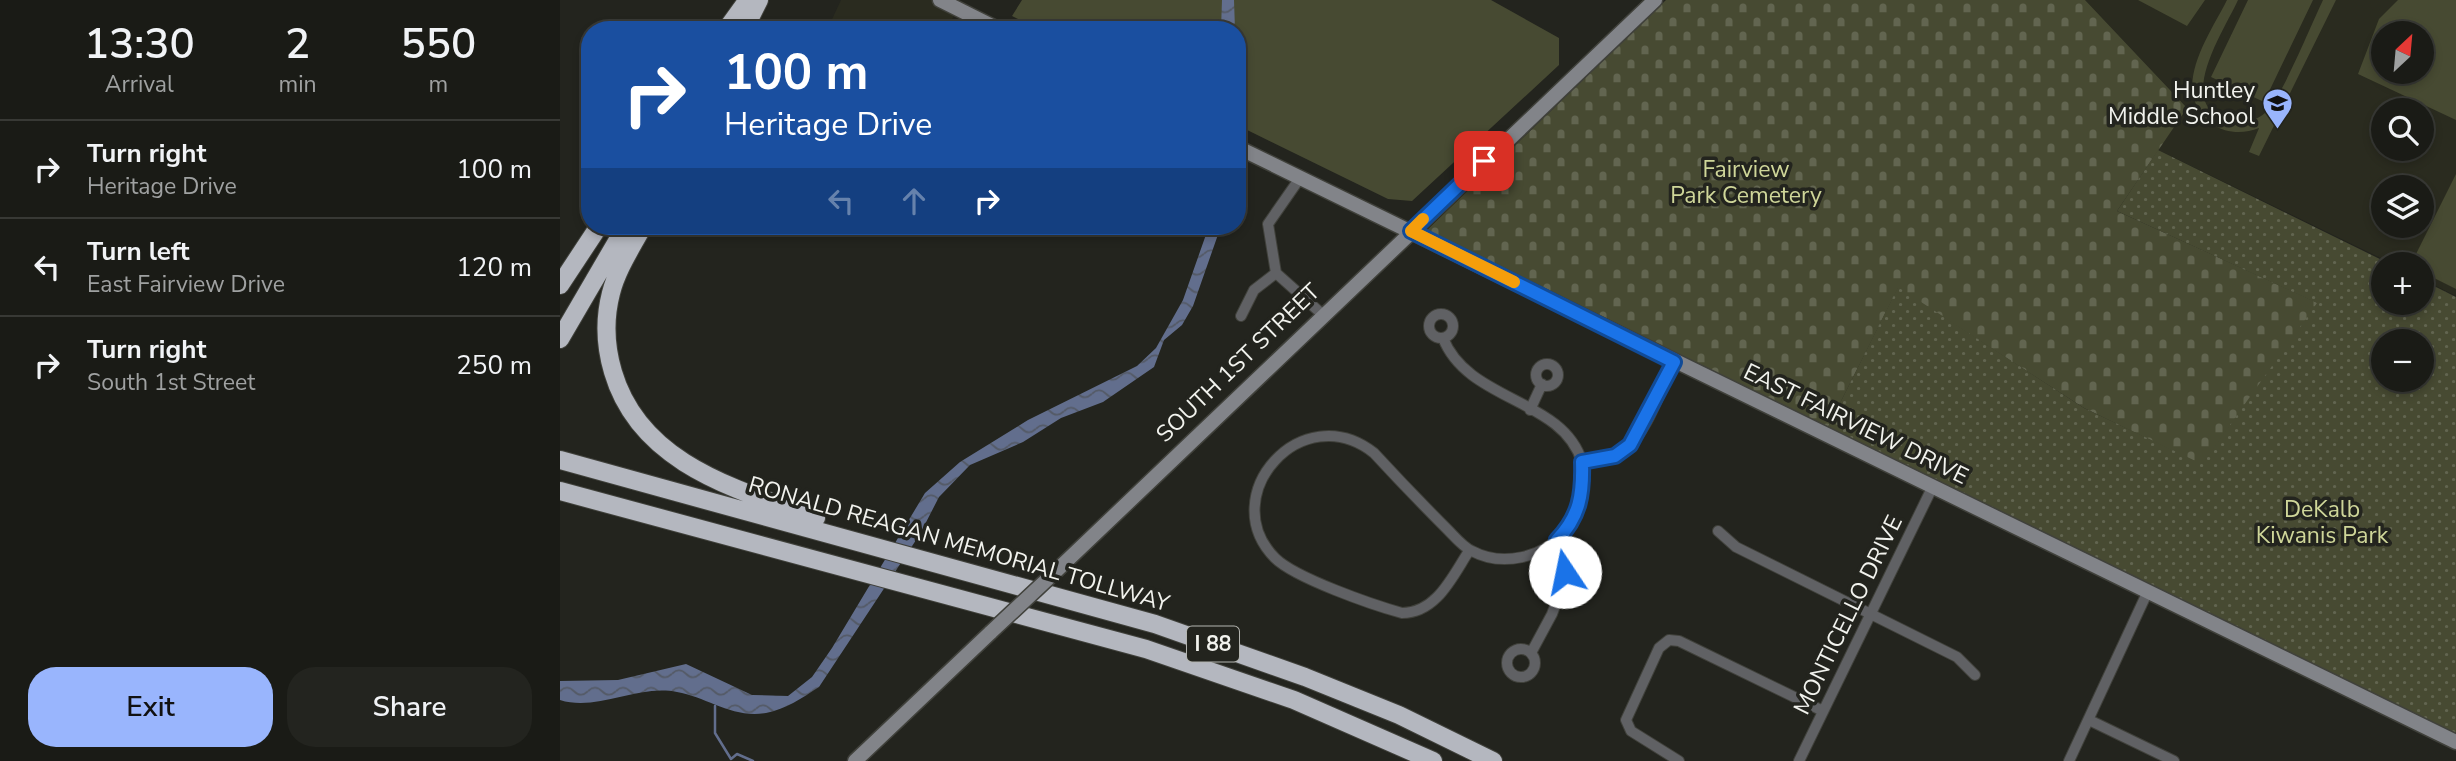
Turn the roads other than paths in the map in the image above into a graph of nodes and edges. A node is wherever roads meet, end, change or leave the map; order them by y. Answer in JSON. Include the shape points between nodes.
{"nodes":[{"id":1,"x":747,"y":0,"type":"edge"},
{"id":2,"x":759,"y":0,"type":"edge"},
{"id":3,"x":940,"y":0,"type":"edge"},
{"id":4,"x":1655,"y":0,"type":"edge"},
{"id":5,"x":734,"y":21,"type":"edge"},
{"id":6,"x":748,"y":21,"type":"edge"},
{"id":7,"x":982,"y":21,"type":"edge"},
{"id":8,"x":1246,"y":151,"type":"edge"},
{"id":9,"x":1300,"y":178,"type":"junction"},
{"id":10,"x":1411,"y":231,"type":"junction"},
{"id":11,"x":593,"y":235,"type":"edge"},
{"id":12,"x":611,"y":235,"type":"edge"},
{"id":13,"x":621,"y":235,"type":"edge"},
{"id":14,"x":639,"y":235,"type":"edge"},
{"id":15,"x":1276,"y":273,"type":"junction"},
{"id":16,"x":560,"y":285,"type":"edge"},
{"id":17,"x":1322,"y":314,"type":"junction"},
{"id":18,"x":1241,"y":316,"type":"dead end"},
{"id":19,"x":560,"y":327,"type":"edge"},
{"id":20,"x":1443,"y":338,"type":"dead end"},
{"id":21,"x":560,"y":339,"type":"edge"},
{"id":22,"x":1674,"y":362,"type":"junction"},
{"id":23,"x":1542,"y":384,"type":"dead end"},
{"id":24,"x":1530,"y":410,"type":"junction"},
{"id":25,"x":560,"y":460,"type":"edge"},
{"id":26,"x":1582,"y":462,"type":"junction"},
{"id":27,"x":1933,"y":486,"type":"junction"},
{"id":28,"x":560,"y":491,"type":"edge"},
{"id":29,"x":1718,"y":531,"type":"dead end"},
{"id":30,"x":1557,"y":540,"type":"junction"},
{"id":31,"x":875,"y":543,"type":"junction"},
{"id":32,"x":1469,"y":551,"type":"junction"},
{"id":33,"x":2148,"y":591,"type":"junction"},
{"id":34,"x":1870,"y":614,"type":"junction"},
{"id":35,"x":1531,"y":653,"type":"dead end"},
{"id":36,"x":1975,"y":675,"type":"dead end"},
{"id":37,"x":1823,"y":711,"type":"junction"},
{"id":38,"x":2089,"y":720,"type":"junction"},
{"id":39,"x":2456,"y":742,"type":"edge"},
{"id":40,"x":855,"y":761,"type":"edge"},
{"id":41,"x":1433,"y":761,"type":"edge"},
{"id":42,"x":1493,"y":761,"type":"edge"},
{"id":43,"x":1679,"y":761,"type":"edge"},
{"id":44,"x":1799,"y":761,"type":"edge"},
{"id":45,"x":2069,"y":761,"type":"edge"},
{"id":46,"x":2174,"y":761,"type":"edge"}],
"edges":[{"from":1,"to":5,"type":"highway"},
{"from":2,"to":6,"type":"highway"},
{"from":3,"to":7,"type":"street"},
{"from":4,"to":10,"type":"street","name":"SOUTH 1ST STREET"},
{"from":8,"to":9,"type":"street","name":"EAST FAIRVIEW DRIVE"},
{"from":9,"to":10,"type":"street","name":"EAST FAIRVIEW DRIVE"},
{"from":9,"to":15,"type":"street","via":[[1268,224]]},
{"from":10,"to":17,"type":"street","name":"SOUTH 1ST STREET"},
{"from":10,"to":22,"type":"street","name":"EAST FAIRVIEW DRIVE"},
{"from":11,"to":16,"type":"highway"},
{"from":12,"to":19,"type":"highway"},
{"from":13,"to":21,"type":"highway"},
{"from":14,"to":31,"type":"highway","via":[[611,291],[606,318],[610,362],[636,418],[666,450],[724,485]]},
{"from":15,"to":17,"type":"street"},
{"from":15,"to":18,"type":"street","via":[[1254,290]]},
{"from":17,"to":40,"type":"street","name":"SOUTH 1ST STREET","bridge":true},
{"from":20,"to":24,"type":"street","via":[[1449,353],[1478,380]]},
{"from":22,"to":26,"type":"street","via":[[1630,445],[1615,456]]},
{"from":22,"to":27,"type":"street","name":"EAST FAIRVIEW DRIVE"},
{"from":23,"to":24,"type":"street"},
{"from":24,"to":26,"type":"street","via":[[1561,429]]},
{"from":25,"to":31,"type":"highway","name":"RONALD REAGAN MEMORIAL TOLLWAY"},
{"from":26,"to":30,"type":"street","via":[[1580,503],[1573,521]]},
{"from":27,"to":33,"type":"street","name":"EAST FAIRVIEW DRIVE"},
{"from":27,"to":34,"type":"street","name":"MONTICELLO DRIVE"},
{"from":28,"to":41,"type":"highway","number":"I 88","via":[[1091,632],[1195,664],[1307,705]]},
{"from":29,"to":34,"type":"street","via":[[1736,547]]},
{"from":30,"to":32,"type":"street","via":[[1543,550],[1515,558]]},
{"from":30,"to":35,"type":"street","via":[[1565,579]]},
{"from":31,"to":42,"type":"highway","name":"RONALD REAGAN MEMORIAL TOLLWAY","number":"I 88","via":[[1203,640],[1399,715]]},
{"from":32,"to":32,"type":"street","via":[[1434,601],[1411,613],[1382,607],[1287,567],[1262,541],[1255,505],[1266,471],[1290,447],[1322,435],[1357,441]]},
{"from":33,"to":38,"type":"street"},
{"from":33,"to":39,"type":"street","name":"EAST FAIRVIEW DRIVE"},
{"from":34,"to":36,"type":"street","via":[[1958,657]]},
{"from":34,"to":37,"type":"street","name":"MONTICELLO DRIVE"},
{"from":37,"to":43,"type":"street","via":[[1669,640],[1658,648],[1629,709],[1627,726]]},
{"from":37,"to":44,"type":"street","name":"MONTICELLO DRIVE"},
{"from":38,"to":45,"type":"street"},
{"from":38,"to":46,"type":"street"}]}
